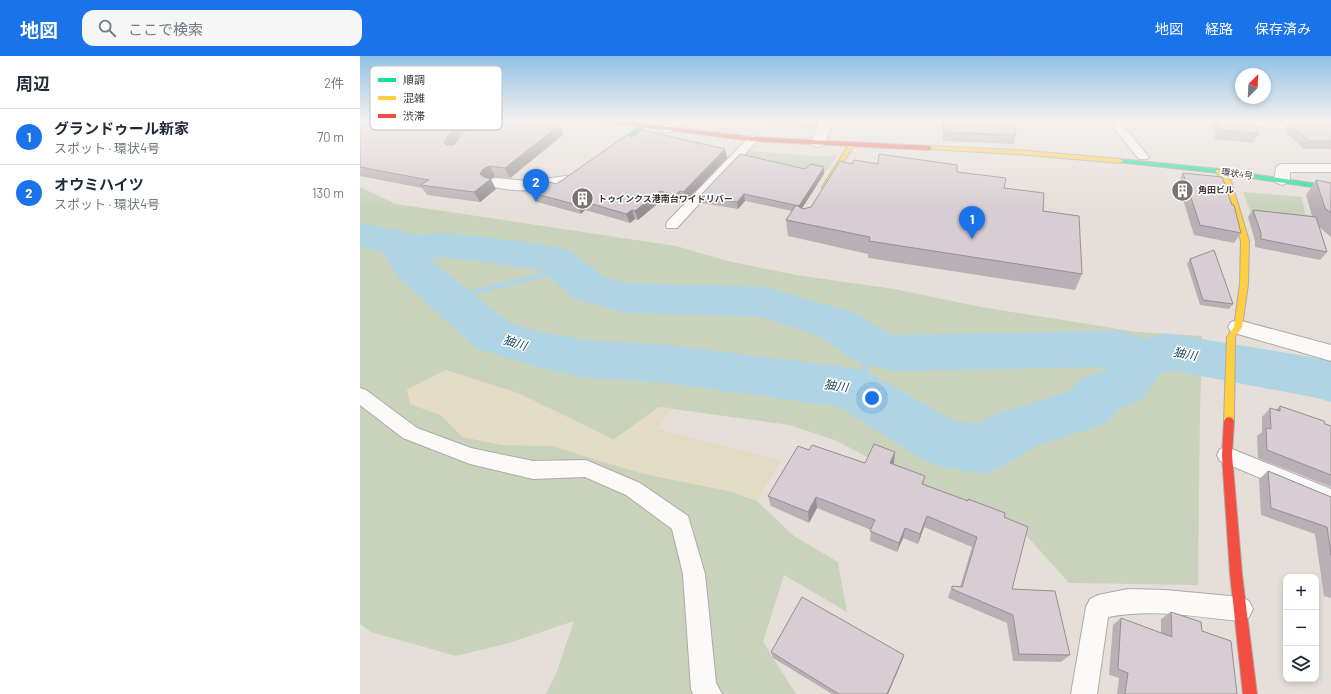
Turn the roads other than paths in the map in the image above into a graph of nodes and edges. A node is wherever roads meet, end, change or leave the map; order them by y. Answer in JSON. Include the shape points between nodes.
{"nodes":[{"id":1,"x":611,"y":150,"type":"edge"},
{"id":2,"x":742,"y":150,"type":"edge"},
{"id":3,"x":848,"y":150,"type":"edge"},
{"id":4,"x":970,"y":150,"type":"edge"},
{"id":5,"x":1137,"y":150,"type":"edge"},
{"id":6,"x":1143,"y":157,"type":"dead end"},
{"id":7,"x":598,"y":159,"type":"edge"},
{"id":8,"x":1331,"y":168,"type":"edge"},
{"id":9,"x":1218,"y":171,"type":"junction"},
{"id":10,"x":1282,"y":180,"type":"junction"},
{"id":11,"x":566,"y":181,"type":"edge"},
{"id":12,"x":495,"y":183,"type":"dead end"},
{"id":13,"x":1331,"y":188,"type":"edge"},
{"id":14,"x":822,"y":192,"type":"edge"},
{"id":15,"x":672,"y":225,"type":"dead end"},
{"id":16,"x":1235,"y":332,"type":"junction"},
{"id":17,"x":1331,"y":353,"type":"edge"},
{"id":18,"x":360,"y":395,"type":"edge"},
{"id":19,"x":1227,"y":455,"type":"junction"},
{"id":20,"x":1331,"y":498,"type":"edge"},
{"id":21,"x":1242,"y":609,"type":"junction"},
{"id":22,"x":709,"y":694,"type":"edge"},
{"id":23,"x":1084,"y":694,"type":"edge"},
{"id":24,"x":1250,"y":694,"type":"edge"}],
"edges":[{"from":1,"to":7,"type":"main road"},
{"from":2,"to":15,"type":"lane"},
{"from":3,"to":14,"type":"main road"},
{"from":4,"to":9,"type":"main road","name":"環状4号","via":[[1138,162]]},
{"from":5,"to":6,"type":"lane"},
{"from":8,"to":10,"type":"street","via":[[1283,168]]},
{"from":9,"to":10,"type":"main road","name":"環状4号"},
{"from":9,"to":16,"type":"main road","via":[[1228,181],[1245,241],[1244,284]]},
{"from":10,"to":13,"type":"main road","name":"環状4号"},
{"from":11,"to":12,"type":"street","via":[[528,186]]},
{"from":16,"to":17,"type":"street"},
{"from":16,"to":19,"type":"main road"},
{"from":18,"to":22,"type":"lane","via":[[410,433],[470,456],[533,470],[586,468],[633,489],[681,523],[694,574],[704,689]]},
{"from":19,"to":20,"type":"lane"},
{"from":19,"to":21,"type":"main road","via":[[1236,574]]},
{"from":21,"to":23,"type":"lane","via":[[1128,601],[1098,607]]},
{"from":21,"to":24,"type":"main road"}]}
